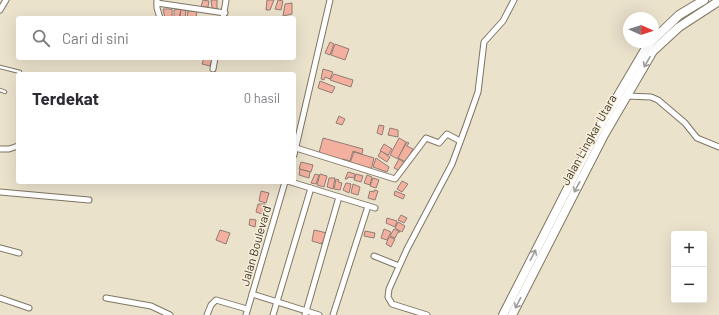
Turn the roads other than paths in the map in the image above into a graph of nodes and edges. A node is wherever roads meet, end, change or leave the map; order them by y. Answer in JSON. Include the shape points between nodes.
{"nodes":[{"id":1,"x":6,"y":0,"type":"edge"},
{"id":2,"x":226,"y":0,"type":"edge"},
{"id":3,"x":330,"y":0,"type":"edge"},
{"id":4,"x":514,"y":0,"type":"edge"},
{"id":5,"x":704,"y":0,"type":"edge"},
{"id":6,"x":157,"y":1,"type":"edge"},
{"id":7,"x":719,"y":1,"type":"edge"},
{"id":8,"x":0,"y":10,"type":"edge"},
{"id":9,"x":224,"y":15,"type":"edge"},
{"id":10,"x":679,"y":15,"type":"junction"},
{"id":11,"x":160,"y":16,"type":"edge"},
{"id":12,"x":685,"y":22,"type":"junction"},
{"id":13,"x":659,"y":34,"type":"edge"},
{"id":14,"x":646,"y":48,"type":"edge"},
{"id":15,"x":215,"y":60,"type":"edge"},
{"id":16,"x":0,"y":67,"type":"edge"},
{"id":17,"x":213,"y":69,"type":"dead end"},
{"id":18,"x":20,"y":72,"type":"dead end"},
{"id":19,"x":0,"y":90,"type":"edge"},
{"id":20,"x":5,"y":92,"type":"dead end"},
{"id":21,"x":627,"y":96,"type":"junction"},
{"id":22,"x":460,"y":141,"type":"junction"},
{"id":23,"x":16,"y":147,"type":"edge"},
{"id":24,"x":719,"y":147,"type":"edge"},
{"id":25,"x":296,"y":148,"type":"joint"},
{"id":26,"x":0,"y":149,"type":"edge"},
{"id":27,"x":284,"y":184,"type":"edge"},
{"id":28,"x":296,"y":184,"type":"edge"},
{"id":29,"x":311,"y":188,"type":"junction"},
{"id":30,"x":0,"y":192,"type":"edge"},
{"id":31,"x":339,"y":197,"type":"junction"},
{"id":32,"x":89,"y":200,"type":"dead end"},
{"id":33,"x":368,"y":206,"type":"junction"},
{"id":34,"x":374,"y":208,"type":"dead end"},
{"id":35,"x":0,"y":248,"type":"edge"},
{"id":36,"x":19,"y":253,"type":"dead end"},
{"id":37,"x":374,"y":256,"type":"dead end"},
{"id":38,"x":399,"y":266,"type":"junction"},
{"id":39,"x":252,"y":294,"type":"junction"},
{"id":40,"x":0,"y":298,"type":"edge"},
{"id":41,"x":106,"y":298,"type":"dead end"},
{"id":42,"x":277,"y":302,"type":"junction"},
{"id":43,"x":29,"y":308,"type":"dead end"},
{"id":44,"x":246,"y":312,"type":"edge"},
{"id":45,"x":305,"y":313,"type":"edge"},
{"id":46,"x":170,"y":315,"type":"edge"},
{"id":47,"x":207,"y":315,"type":"edge"},
{"id":48,"x":273,"y":315,"type":"edge"},
{"id":49,"x":319,"y":315,"type":"edge"},
{"id":50,"x":333,"y":315,"type":"edge"},
{"id":51,"x":427,"y":315,"type":"edge"},
{"id":52,"x":503,"y":315,"type":"edge"},
{"id":53,"x":512,"y":315,"type":"edge"}],
"edges":[{"from":1,"to":8,"type":"street"},
{"from":2,"to":9,"type":"street"},
{"from":3,"to":25,"type":"street"},
{"from":4,"to":22,"type":"street","via":[[503,21],[484,42],[478,92]]},
{"from":5,"to":10,"type":"main road","name":"Jalan Lingkar Utara"},
{"from":6,"to":9,"type":"street"},
{"from":6,"to":11,"type":"street"},
{"from":7,"to":12,"type":"main road","name":"Jalan Lingkar Utara"},
{"from":10,"to":12,"type":"main road"},
{"from":10,"to":13,"type":"main road","name":"Jalan Lingkar Utara"},
{"from":12,"to":21,"type":"main road","name":"Jalan Lingkar Utara","one_way":true,"via":[[653,51]]},
{"from":52,"to":14,"type":"main road","name":"Jalan Lingkar Utara","one_way":true,"via":[[596,133]]},
{"from":15,"to":17,"type":"street"},
{"from":16,"to":18,"type":"lane"},
{"from":19,"to":20,"type":"lane"},
{"from":21,"to":24,"type":"street","via":[[651,97],[658,100],[685,123],[697,138]]},
{"from":21,"to":53,"type":"main road","name":"Jalan Lingkar Utara","one_way":true,"via":[[597,148]]},
{"from":22,"to":25,"type":"street","via":[[447,134],[439,143],[426,138],[395,179]]},
{"from":22,"to":38,"type":"street","via":[[452,164]]},
{"from":23,"to":26,"type":"street"},
{"from":27,"to":39,"type":"street","name":"Jalan Boulevard"},
{"from":28,"to":29,"type":"street"},
{"from":29,"to":31,"type":"street"},
{"from":29,"to":42,"type":"street"},
{"from":30,"to":32,"type":"street"},
{"from":31,"to":33,"type":"street"},
{"from":31,"to":45,"type":"street"},
{"from":33,"to":34,"type":"street"},
{"from":33,"to":50,"type":"street"},
{"from":35,"to":36,"type":"street"},
{"from":37,"to":38,"type":"street"},
{"from":38,"to":51,"type":"street","via":[[389,289],[389,300],[392,304]]},
{"from":39,"to":42,"type":"street"},
{"from":39,"to":44,"type":"street","name":"Jalan Boulevard"},
{"from":40,"to":43,"type":"street"},
{"from":41,"to":46,"type":"street","via":[[151,306]]},
{"from":42,"to":45,"type":"street"},
{"from":42,"to":48,"type":"street"},
{"from":44,"to":47,"type":"street","via":[[216,300]]},
{"from":45,"to":49,"type":"street"}]}
